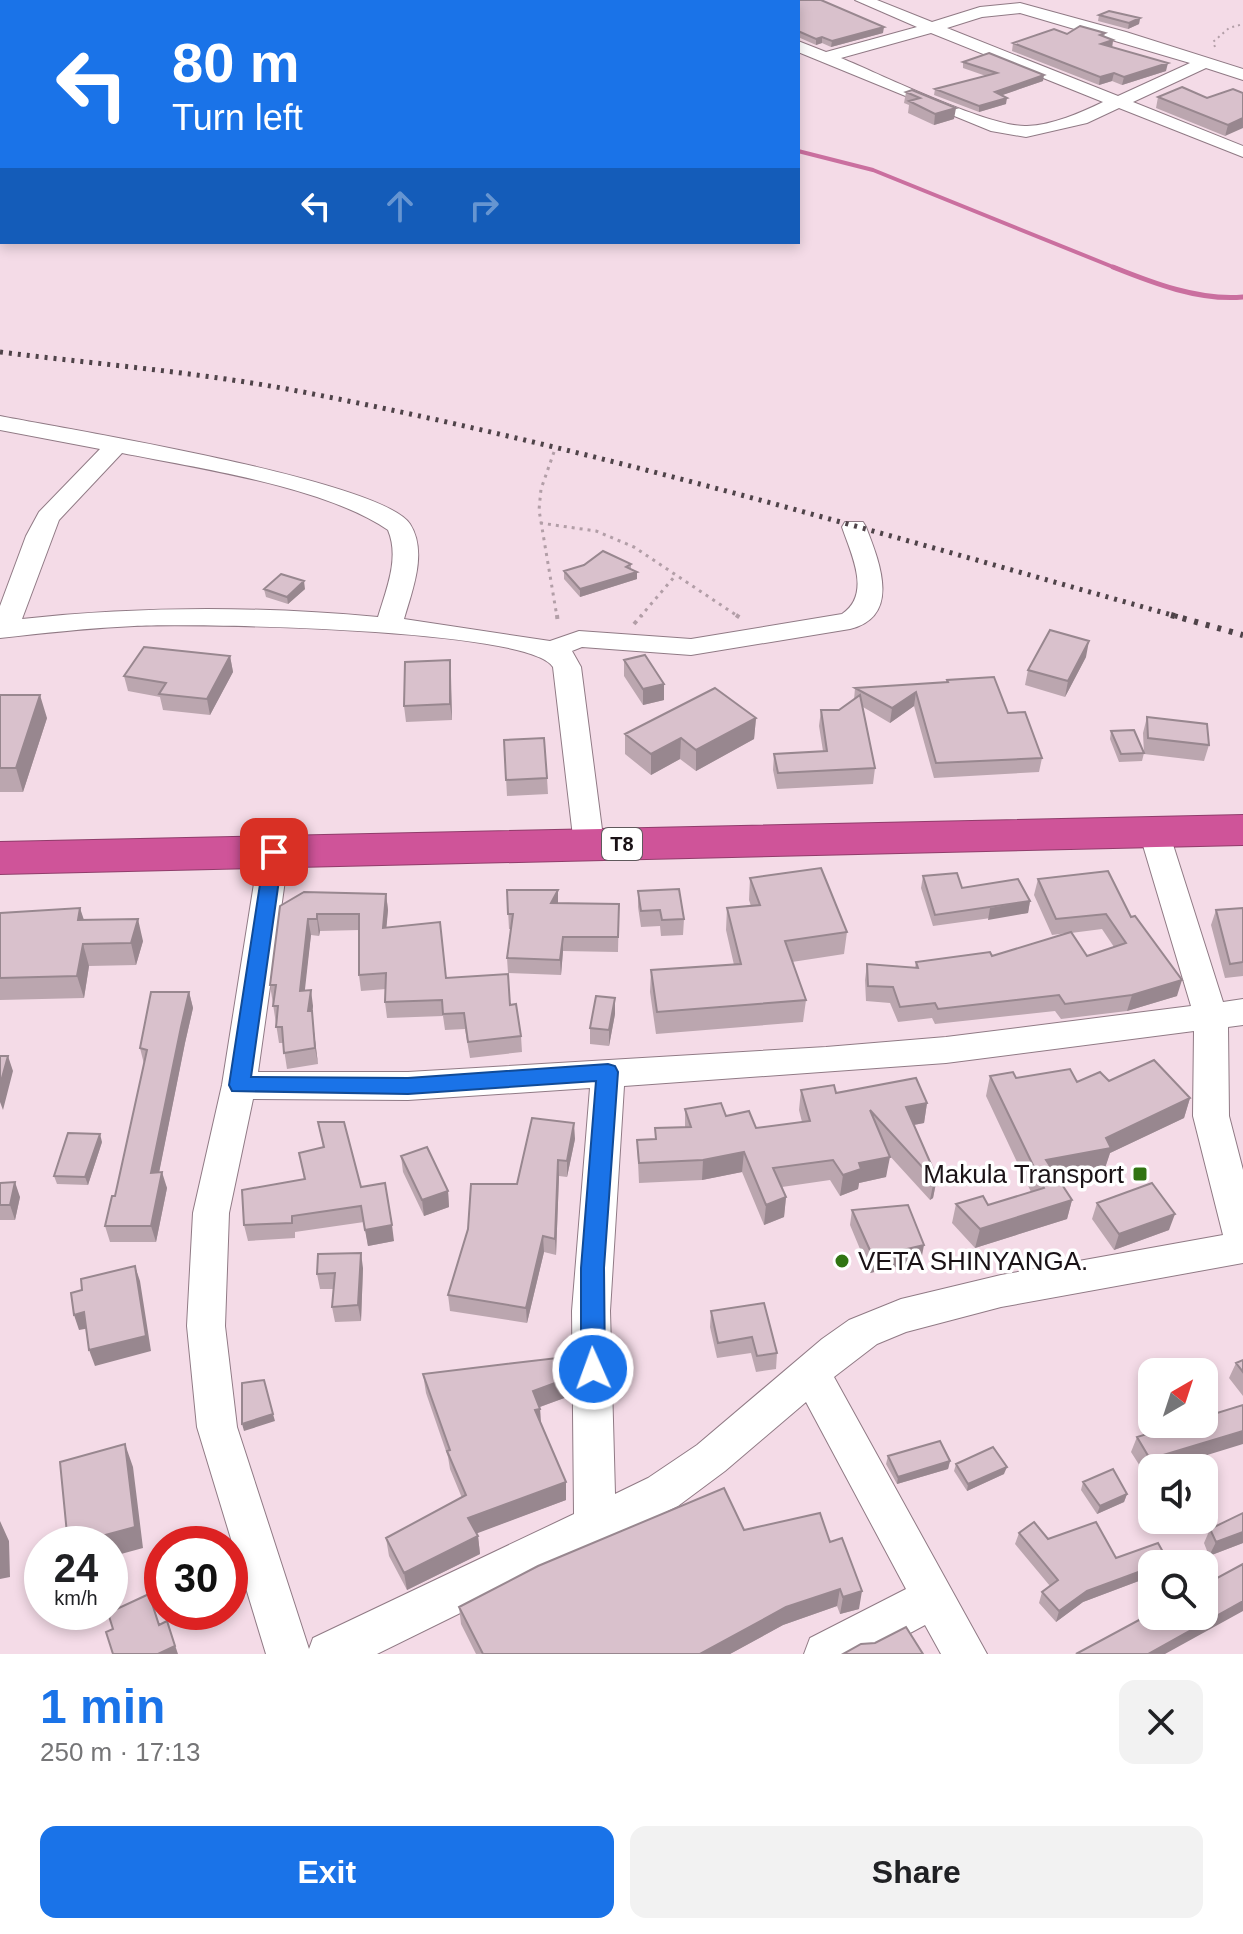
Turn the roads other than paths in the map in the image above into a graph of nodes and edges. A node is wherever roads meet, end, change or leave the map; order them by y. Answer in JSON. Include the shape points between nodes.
{"nodes":[{"id":1,"x":863,"y":0,"type":"edge"},
{"id":2,"x":934,"y":27,"type":"junction"},
{"id":3,"x":800,"y":47,"type":"edge"},
{"id":4,"x":824,"y":57,"type":"junction"},
{"id":5,"x":1206,"y":62,"type":"junction"},
{"id":6,"x":1243,"y":75,"type":"edge"},
{"id":7,"x":1121,"y":102,"type":"junction"},
{"id":8,"x":1243,"y":152,"type":"edge"},
{"id":9,"x":0,"y":423,"type":"edge"},
{"id":10,"x":116,"y":446,"type":"junction"},
{"id":11,"x":854,"y":527,"type":"dead end"},
{"id":12,"x":388,"y":627,"type":"junction"},
{"id":13,"x":2,"y":629,"type":"edge"},
{"id":14,"x":555,"y":648,"type":"junction"},
{"id":15,"x":1243,"y":830,"type":"edge"},
{"id":16,"x":1154,"y":832,"type":"junction"},
{"id":17,"x":589,"y":845,"type":"junction"},
{"id":18,"x":274,"y":852,"type":"junction"},
{"id":19,"x":0,"y":858,"type":"edge"},
{"id":20,"x":1227,"y":1014,"type":"edge"},
{"id":21,"x":608,"y":1072,"type":"junction"},
{"id":22,"x":239,"y":1085,"type":"junction"},
{"id":23,"x":1243,"y":1239,"type":"edge"},
{"id":24,"x":1243,"y":1247,"type":"edge"},
{"id":25,"x":811,"y":1373,"type":"junction"},
{"id":26,"x":595,"y":1526,"type":"junction"},
{"id":27,"x":934,"y":1597,"type":"junction"},
{"id":28,"x":288,"y":1654,"type":"edge"},
{"id":29,"x":329,"y":1654,"type":"edge"},
{"id":30,"x":826,"y":1654,"type":"edge"},
{"id":31,"x":965,"y":1654,"type":"edge"}],
"edges":[{"from":1,"to":2,"type":"street"},
{"from":2,"to":4,"type":"street"},
{"from":2,"to":5,"type":"street","via":[[980,12],[1020,8]]},
{"from":2,"to":7,"type":"street"},
{"from":3,"to":4,"type":"street"},
{"from":4,"to":7,"type":"street","via":[[1012,132],[1057,127]]},
{"from":5,"to":6,"type":"street"},
{"from":5,"to":7,"type":"street"},
{"from":7,"to":8,"type":"street"},
{"from":9,"to":10,"type":"street"},
{"from":10,"to":12,"type":"street","via":[[322,490],[392,516],[405,550]]},
{"from":10,"to":13,"type":"street","via":[[48,517]]},
{"from":11,"to":14,"type":"street","via":[[872,580],[867,605],[841,624],[676,647],[579,639]]},
{"from":12,"to":13,"type":"street","via":[[130,617]]},
{"from":12,"to":14,"type":"street"},
{"from":14,"to":17,"type":"street","via":[[567,667]]},
{"from":15,"to":16,"type":"highway","number":"T8"},
{"from":16,"to":17,"type":"highway","number":"T8"},
{"from":16,"to":20,"type":"street"},
{"from":17,"to":18,"type":"highway","number":"T8"},
{"from":18,"to":19,"type":"highway","number":"T8"},
{"from":18,"to":22,"type":"street"},
{"from":20,"to":21,"type":"street","via":[[946,1050]]},
{"from":20,"to":23,"type":"street","via":[[1208,1080],[1211,1116]]},
{"from":21,"to":22,"type":"street","via":[[408,1086]]},
{"from":21,"to":26,"type":"street","via":[[591,1311]]},
{"from":22,"to":28,"type":"street","via":[[211,1213],[206,1326],[217,1427]]},
{"from":24,"to":25,"type":"street","via":[[1001,1291],[901,1316],[863,1332]]},
{"from":25,"to":26,"type":"street","via":[[711,1458],[663,1492]]},
{"from":25,"to":27,"type":"street"},
{"from":26,"to":29,"type":"street"},
{"from":27,"to":30,"type":"street"},
{"from":27,"to":31,"type":"street"}]}
